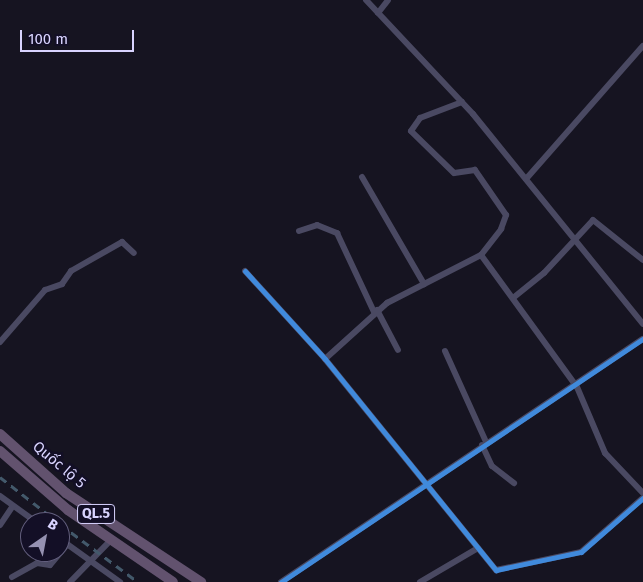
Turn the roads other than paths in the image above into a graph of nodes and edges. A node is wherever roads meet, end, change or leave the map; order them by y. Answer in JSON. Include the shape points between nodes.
{"nodes":[{"id":1,"x":366,"y":0,"type":"edge"},
{"id":2,"x":388,"y":0,"type":"edge"},
{"id":3,"x":378,"y":12,"type":"junction"},
{"id":4,"x":643,"y":46,"type":"edge"},
{"id":5,"x":462,"y":102,"type":"junction"},
{"id":6,"x":362,"y":177,"type":"dead end"},
{"id":7,"x":526,"y":179,"type":"junction"},
{"id":8,"x":299,"y":231,"type":"dead end"},
{"id":9,"x":576,"y":239,"type":"junction"},
{"id":10,"x":134,"y":253,"type":"dead end"},
{"id":11,"x":481,"y":255,"type":"junction"},
{"id":12,"x":643,"y":260,"type":"edge"},
{"id":13,"x":245,"y":271,"type":"dead end"},
{"id":14,"x":424,"y":284,"type":"junction"},
{"id":15,"x":512,"y":298,"type":"junction"},
{"id":16,"x":376,"y":311,"type":"junction"},
{"id":17,"x":643,"y":324,"type":"edge"},
{"id":18,"x":643,"y":339,"type":"edge"},
{"id":19,"x":0,"y":342,"type":"edge"},
{"id":20,"x":398,"y":350,"type":"dead end"},
{"id":21,"x":445,"y":350,"type":"dead end"},
{"id":22,"x":325,"y":358,"type":"junction"},
{"id":23,"x":577,"y":387,"type":"junction"},
{"id":24,"x":0,"y":434,"type":"edge"},
{"id":25,"x":484,"y":443,"type":"junction"},
{"id":26,"x":0,"y":451,"type":"edge"},
{"id":27,"x":425,"y":482,"type":"junction"},
{"id":28,"x":514,"y":483,"type":"dead end"},
{"id":29,"x":643,"y":492,"type":"edge"},
{"id":30,"x":0,"y":496,"type":"edge"},
{"id":31,"x":643,"y":498,"type":"edge"},
{"id":32,"x":13,"y":506,"type":"junction"},
{"id":33,"x":22,"y":512,"type":"edge"},
{"id":34,"x":0,"y":525,"type":"edge"},
{"id":35,"x":110,"y":541,"type":"junction"},
{"id":36,"x":70,"y":546,"type":"edge"},
{"id":37,"x":478,"y":548,"type":"junction"},
{"id":38,"x":93,"y":561,"type":"junction"},
{"id":39,"x":37,"y":562,"type":"edge"},
{"id":40,"x":37,"y":562,"type":"edge"},
{"id":41,"x":53,"y":562,"type":"edge"},
{"id":42,"x":12,"y":577,"type":"dead end"},
{"id":43,"x":158,"y":579,"type":"edge"},
{"id":44,"x":70,"y":582,"type":"edge"},
{"id":45,"x":120,"y":582,"type":"edge"},
{"id":46,"x":173,"y":582,"type":"edge"},
{"id":47,"x":201,"y":582,"type":"edge"},
{"id":48,"x":281,"y":582,"type":"edge"},
{"id":49,"x":420,"y":582,"type":"edge"}],
"edges":[{"from":1,"to":3,"type":"street"},
{"from":2,"to":3,"type":"street"},
{"from":3,"to":5,"type":"street"},
{"from":4,"to":7,"type":"street"},
{"from":5,"to":7,"type":"street"},
{"from":5,"to":11,"type":"street","via":[[420,118],[411,131],[454,173],[476,170],[506,215],[501,229]]},
{"from":6,"to":14,"type":"street"},
{"from":7,"to":9,"type":"street"},
{"from":8,"to":16,"type":"street","via":[[317,225],[337,233]]},
{"from":9,"to":12,"type":"street","via":[[595,219]]},
{"from":9,"to":15,"type":"street","via":[[544,273]]},
{"from":9,"to":17,"type":"street"},
{"from":10,"to":19,"type":"street","via":[[122,242],[71,272],[62,284],[45,290]]},
{"from":11,"to":14,"type":"street"},
{"from":11,"to":15,"type":"street"},
{"from":13,"to":22,"type":"street"},
{"from":14,"to":16,"type":"street"},
{"from":15,"to":23,"type":"street"},
{"from":16,"to":20,"type":"street"},
{"from":16,"to":22,"type":"street"},
{"from":18,"to":23,"type":"street"},
{"from":21,"to":25,"type":"street"},
{"from":22,"to":27,"type":"street"},
{"from":23,"to":25,"type":"street"},
{"from":23,"to":29,"type":"street","via":[[605,454]]},
{"from":24,"to":47,"type":"highway","name":"Quốc lộ 5","number":"QL.5","via":[[66,493]]},
{"from":25,"to":27,"type":"street"},
{"from":25,"to":28,"type":"street","via":[[492,466]]},
{"from":26,"to":35,"type":"highway","name":"Quốc lộ 5","number":"QL.5"},
{"from":27,"to":37,"type":"street"},
{"from":27,"to":48,"type":"street"},
{"from":30,"to":32,"type":"street"},
{"from":31,"to":37,"type":"street","via":[[590,547],[557,560],[499,571]]},
{"from":32,"to":33,"type":"street"},
{"from":32,"to":34,"type":"street"},
{"from":35,"to":38,"type":"street"},
{"from":35,"to":43,"type":"highway","name":"Quốc lộ 5","number":"QL.5"},
{"from":36,"to":38,"type":"street"},
{"from":37,"to":49,"type":"street"},
{"from":38,"to":44,"type":"street"},
{"from":38,"to":45,"type":"street"},
{"from":39,"to":42,"type":"street"},
{"from":40,"to":41,"type":"street","via":[[50,565]]},
{"from":43,"to":46,"type":"highway","name":"Quốc lộ 5","number":"QL.5"}]}
